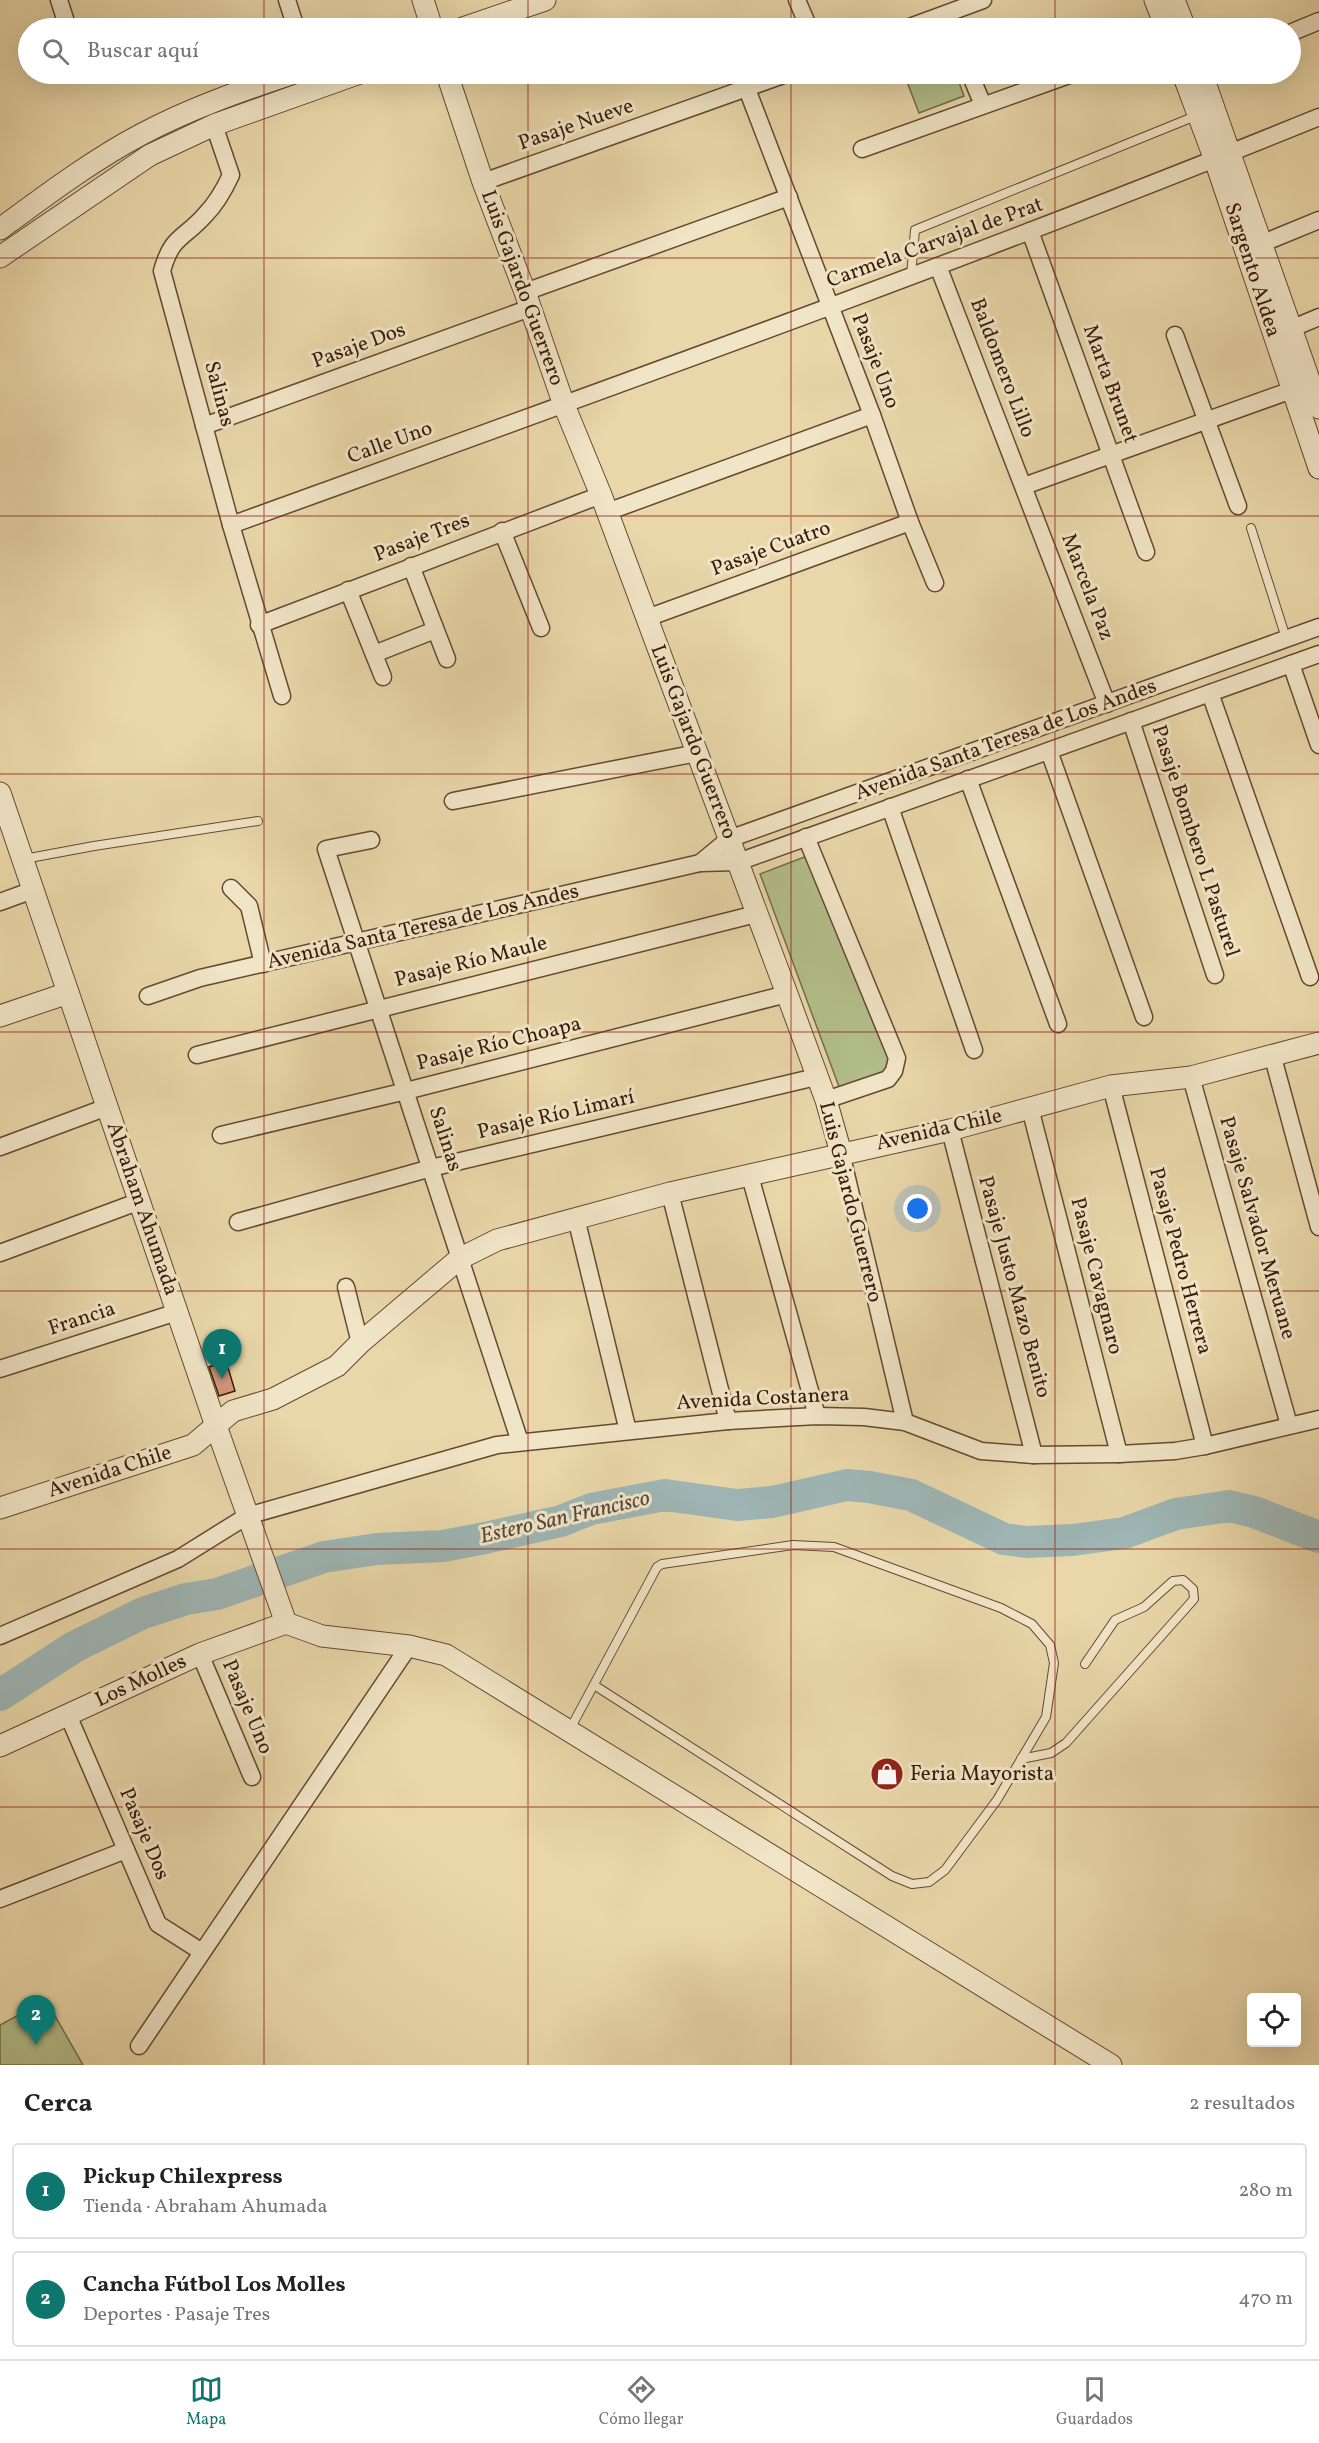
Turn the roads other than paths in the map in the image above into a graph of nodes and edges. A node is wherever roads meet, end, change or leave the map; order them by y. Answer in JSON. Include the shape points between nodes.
{"nodes":[{"id":1,"x":59,"y":0,"type":"edge"},
{"id":2,"x":287,"y":0,"type":"edge"},
{"id":3,"x":423,"y":0,"type":"edge"},
{"id":4,"x":544,"y":0,"type":"edge"},
{"id":5,"x":797,"y":0,"type":"edge"},
{"id":6,"x":983,"y":0,"type":"edge"},
{"id":7,"x":1155,"y":0,"type":"edge"},
{"id":8,"x":1174,"y":0,"type":"edge"},
{"id":9,"x":65,"y":18,"type":"edge"},
{"id":10,"x":293,"y":18,"type":"edge"},
{"id":11,"x":429,"y":18,"type":"edge"},
{"id":12,"x":492,"y":18,"type":"edge"},
{"id":13,"x":805,"y":18,"type":"edge"},
{"id":14,"x":955,"y":18,"type":"edge"},
{"id":15,"x":1162,"y":18,"type":"edge"},
{"id":16,"x":1181,"y":18,"type":"edge"},
{"id":17,"x":1319,"y":21,"type":"edge"},
{"id":18,"x":1301,"y":28,"type":"edge"},
{"id":19,"x":262,"y":84,"type":"edge"},
{"id":20,"x":329,"y":84,"type":"edge"},
{"id":21,"x":450,"y":84,"type":"edge"},
{"id":22,"x":760,"y":84,"type":"edge"},
{"id":23,"x":974,"y":84,"type":"edge"},
{"id":24,"x":1043,"y":84,"type":"edge"},
{"id":25,"x":1187,"y":84,"type":"edge"},
{"id":26,"x":1205,"y":84,"type":"edge"},
{"id":27,"x":747,"y":89,"type":"junction"},
{"id":28,"x":983,"y":105,"type":"junction"},
{"id":29,"x":1198,"y":115,"type":"junction"},
{"id":30,"x":1319,"y":117,"type":"edge"},
{"id":31,"x":214,"y":125,"type":"junction"},
{"id":32,"x":862,"y":149,"type":"dead end"},
{"id":33,"x":1223,"y":157,"type":"junction"},
{"id":34,"x":483,"y":182,"type":"junction"},
{"id":35,"x":789,"y":197,"type":"junction"},
{"id":36,"x":1319,"y":220,"type":"edge"},
{"id":37,"x":0,"y":229,"type":"edge"},
{"id":38,"x":1030,"y":231,"type":"junction"},
{"id":39,"x":1263,"y":243,"type":"junction"},
{"id":40,"x":0,"y":257,"type":"edge"},
{"id":41,"x":938,"y":266,"type":"junction"},
{"id":42,"x":911,"y":276,"type":"junction"},
{"id":43,"x":527,"y":300,"type":"junction"},
{"id":44,"x":829,"y":306,"type":"junction"},
{"id":45,"x":1319,"y":317,"type":"edge"},
{"id":46,"x":1293,"y":328,"type":"junction"},
{"id":47,"x":1175,"y":335,"type":"dead end"},
{"id":48,"x":1301,"y":386,"type":"junction"},
{"id":49,"x":564,"y":405,"type":"junction"},
{"id":50,"x":1319,"y":408,"type":"edge"},
{"id":51,"x":872,"y":415,"type":"junction"},
{"id":52,"x":1207,"y":421,"type":"junction"},
{"id":53,"x":204,"y":426,"type":"junction"},
{"id":54,"x":1112,"y":454,"type":"junction"},
{"id":55,"x":1319,"y":468,"type":"edge"},
{"id":56,"x":1024,"y":486,"type":"junction"},
{"id":57,"x":604,"y":503,"type":"junction"},
{"id":58,"x":1238,"y":506,"type":"dead end"},
{"id":59,"x":910,"y":522,"type":"junction"},
{"id":60,"x":231,"y":525,"type":"junction"},
{"id":61,"x":1251,"y":528,"type":"dead end"},
{"id":62,"x":502,"y":531,"type":"junction"},
{"id":63,"x":1146,"y":552,"type":"dead end"},
{"id":64,"x":411,"y":566,"type":"junction"},
{"id":65,"x":935,"y":583,"type":"dead end"},
{"id":66,"x":348,"y":590,"type":"junction"},
{"id":67,"x":646,"y":618,"type":"junction"},
{"id":68,"x":259,"y":625,"type":"junction"},
{"id":69,"x":1319,"y":627,"type":"edge"},
{"id":70,"x":541,"y":628,"type":"dead end"},
{"id":71,"x":435,"y":630,"type":"junction"},
{"id":72,"x":1286,"y":638,"type":"junction"},
{"id":73,"x":374,"y":654,"type":"junction"},
{"id":74,"x":1319,"y":654,"type":"edge"},
{"id":75,"x":447,"y":659,"type":"dead end"},
{"id":76,"x":1291,"y":664,"type":"junction"},
{"id":77,"x":382,"y":677,"type":"dead end"},
{"id":78,"x":1209,"y":693,"type":"junction"},
{"id":79,"x":282,"y":696,"type":"dead end"},
{"id":80,"x":1107,"y":704,"type":"junction"},
{"id":81,"x":1131,"y":721,"type":"junction"},
{"id":82,"x":1319,"y":745,"type":"edge"},
{"id":83,"x":1049,"y":751,"type":"junction"},
{"id":84,"x":697,"y":753,"type":"junction"},
{"id":85,"x":968,"y":780,"type":"junction"},
{"id":86,"x":0,"y":793,"type":"edge"},
{"id":87,"x":453,"y":801,"type":"dead end"},
{"id":88,"x":890,"y":807,"type":"junction"},
{"id":89,"x":258,"y":821,"type":"dead end"},
{"id":90,"x":806,"y":837,"type":"junction"},
{"id":91,"x":729,"y":839,"type":"junction"},
{"id":92,"x":371,"y":840,"type":"dead end"},
{"id":93,"x":22,"y":859,"type":"junction"},
{"id":94,"x":738,"y":862,"type":"junction"},
{"id":95,"x":700,"y":863,"type":"junction"},
{"id":96,"x":231,"y":888,"type":"dead end"},
{"id":97,"x":33,"y":890,"type":"junction"},
{"id":98,"x":0,"y":902,"type":"edge"},
{"id":99,"x":756,"y":914,"type":"junction"},
{"id":100,"x":358,"y":943,"type":"junction"},
{"id":101,"x":263,"y":964,"type":"junction"},
{"id":102,"x":1215,"y":975,"type":"dead end"},
{"id":103,"x":1310,"y":977,"type":"dead end"},
{"id":104,"x":68,"y":993,"type":"junction"},
{"id":105,"x":788,"y":993,"type":"junction"},
{"id":106,"x":148,"y":996,"type":"dead end"},
{"id":107,"x":380,"y":1008,"type":"junction"},
{"id":108,"x":0,"y":1016,"type":"edge"},
{"id":109,"x":1144,"y":1017,"type":"dead end"},
{"id":110,"x":1058,"y":1024,"type":"dead end"},
{"id":111,"x":1319,"y":1043,"type":"edge"},
{"id":112,"x":974,"y":1050,"type":"dead end"},
{"id":113,"x":1272,"y":1054,"type":"junction"},
{"id":114,"x":197,"y":1055,"type":"dead end"},
{"id":115,"x":816,"y":1077,"type":"junction"},
{"id":116,"x":1191,"y":1077,"type":"junction"},
{"id":117,"x":1111,"y":1086,"type":"junction"},
{"id":118,"x":406,"y":1091,"type":"junction"},
{"id":119,"x":825,"y":1100,"type":"junction"},
{"id":120,"x":107,"y":1107,"type":"junction"},
{"id":121,"x":1030,"y":1108,"type":"junction"},
{"id":122,"x":950,"y":1130,"type":"junction"},
{"id":123,"x":221,"y":1135,"type":"dead end"},
{"id":124,"x":0,"y":1147,"type":"edge"},
{"id":125,"x":841,"y":1153,"type":"junction"},
{"id":126,"x":431,"y":1168,"type":"junction"},
{"id":127,"x":750,"y":1176,"type":"junction"},
{"id":128,"x":670,"y":1193,"type":"junction"},
{"id":129,"x":140,"y":1202,"type":"junction"},
{"id":130,"x":576,"y":1218,"type":"junction"},
{"id":131,"x":238,"y":1222,"type":"dead end"},
{"id":132,"x":1319,"y":1227,"type":"edge"},
{"id":133,"x":0,"y":1253,"type":"edge"},
{"id":134,"x":459,"y":1259,"type":"junction"},
{"id":135,"x":346,"y":1287,"type":"dead end"},
{"id":136,"x":177,"y":1311,"type":"junction"},
{"id":137,"x":360,"y":1343,"type":"junction"},
{"id":138,"x":0,"y":1370,"type":"edge"},
{"id":139,"x":817,"y":1416,"type":"junction"},
{"id":140,"x":1319,"y":1419,"type":"edge"},
{"id":141,"x":728,"y":1420,"type":"junction"},
{"id":142,"x":905,"y":1422,"type":"junction"},
{"id":143,"x":1289,"y":1425,"type":"junction"},
{"id":144,"x":216,"y":1426,"type":"junction"},
{"id":145,"x":628,"y":1431,"type":"junction"},
{"id":146,"x":520,"y":1442,"type":"junction"},
{"id":147,"x":1205,"y":1446,"type":"junction"},
{"id":148,"x":1119,"y":1454,"type":"junction"},
{"id":149,"x":1034,"y":1455,"type":"junction"},
{"id":150,"x":0,"y":1508,"type":"edge"},
{"id":151,"x":247,"y":1516,"type":"junction"},
{"id":152,"x":282,"y":1614,"type":"junction"},
{"id":153,"x":0,"y":1636,"type":"edge"},
{"id":154,"x":409,"y":1646,"type":"junction"},
{"id":155,"x":200,"y":1654,"type":"junction"},
{"id":156,"x":1085,"y":1664,"type":"dead end"},
{"id":157,"x":594,"y":1685,"type":"junction"},
{"id":158,"x":68,"y":1715,"type":"junction"},
{"id":159,"x":569,"y":1731,"type":"junction"},
{"id":160,"x":0,"y":1746,"type":"edge"},
{"id":161,"x":1021,"y":1759,"type":"junction"},
{"id":162,"x":252,"y":1777,"type":"dead end"},
{"id":163,"x":126,"y":1850,"type":"junction"},
{"id":164,"x":0,"y":1899,"type":"edge"},
{"id":165,"x":202,"y":1952,"type":"junction"},
{"id":166,"x":139,"y":2046,"type":"dead end"},
{"id":167,"x":1111,"y":2065,"type":"edge"}],
"edges":[{"from":1,"to":9,"type":"street"},
{"from":2,"to":10,"type":"street"},
{"from":3,"to":11,"type":"street"},
{"from":4,"to":12,"type":"street"},
{"from":5,"to":13,"type":"street"},
{"from":6,"to":14,"type":"street"},
{"from":7,"to":15,"type":"street"},
{"from":8,"to":16,"type":"street"},
{"from":17,"to":18,"type":"street"},
{"from":19,"to":37,"type":"street","via":[[210,102],[141,134]]},
{"from":20,"to":31,"type":"street"},
{"from":21,"to":34,"type":"street","name":"Luis Gajardo Guerrero"},
{"from":22,"to":27,"type":"street","name":"Pasaje Nueve"},
{"from":23,"to":28,"type":"street"},
{"from":24,"to":28,"type":"street"},
{"from":25,"to":29,"type":"street","name":"Sargento Aldea"},
{"from":26,"to":33,"type":"street","name":"Sargento Aldea"},
{"from":27,"to":34,"type":"street","name":"Pasaje Nueve"},
{"from":27,"to":35,"type":"street","name":"Pasaje Uno"},
{"from":28,"to":32,"type":"street"},
{"from":29,"to":33,"type":"street","name":"Sargento Aldea"},
{"from":29,"to":42,"type":"lane","via":[[915,230]]},
{"from":30,"to":33,"type":"street","name":"Carmela Carvajal de Prat"},
{"from":31,"to":40,"type":"street","via":[[150,155]]},
{"from":31,"to":53,"type":"street","name":"Salinas","via":[[231,175],[204,216],[168,251],[162,271]]},
{"from":33,"to":38,"type":"street","name":"Carmela Carvajal de Prat"},
{"from":33,"to":39,"type":"street","name":"Sargento Aldea"},
{"from":33,"to":48,"type":"street","name":"Sargento Aldea"},
{"from":34,"to":43,"type":"street","name":"Luis Gajardo Guerrero"},
{"from":35,"to":43,"type":"street","name":"Pasaje Dos"},
{"from":35,"to":44,"type":"street","name":"Pasaje Uno"},
{"from":36,"to":39,"type":"street"},
{"from":38,"to":41,"type":"street","name":"Carmela Carvajal de Prat"},
{"from":38,"to":54,"type":"street","name":"Marta Brunet"},
{"from":39,"to":46,"type":"street","name":"Sargento Aldea"},
{"from":41,"to":42,"type":"street","name":"Carmela Carvajal de Prat"},
{"from":41,"to":56,"type":"street","name":"Baldomero Lillo"},
{"from":42,"to":44,"type":"street","name":"Carmela Carvajal de Prat"},
{"from":43,"to":49,"type":"street","name":"Luis Gajardo Guerrero"},
{"from":43,"to":53,"type":"street","name":"Pasaje Dos"},
{"from":44,"to":49,"type":"street","name":"Carmela Carvajal de Prat"},
{"from":44,"to":51,"type":"street","name":"Pasaje Uno"},
{"from":45,"to":46,"type":"street"},
{"from":46,"to":48,"type":"street","name":"Sargento Aldea"},
{"from":47,"to":52,"type":"street"},
{"from":48,"to":50,"type":"street","name":"Sargento Aldea"},
{"from":48,"to":52,"type":"street"},
{"from":48,"to":55,"type":"street","name":"Sargento Aldea"},
{"from":49,"to":57,"type":"street","name":"Luis Gajardo Guerrero"},
{"from":49,"to":60,"type":"street","name":"Calle Uno"},
{"from":51,"to":57,"type":"street","name":"Pasaje Tres"},
{"from":51,"to":59,"type":"street","name":"Pasaje Uno"},
{"from":52,"to":54,"type":"street"},
{"from":52,"to":58,"type":"street"},
{"from":53,"to":60,"type":"street","name":"Salinas"},
{"from":54,"to":56,"type":"street"},
{"from":54,"to":63,"type":"street","name":"Marta Brunet"},
{"from":56,"to":80,"type":"street","name":"Marcela Paz"},
{"from":57,"to":62,"type":"street","name":"Pasaje Tres"},
{"from":57,"to":67,"type":"street","name":"Luis Gajardo Guerrero"},
{"from":59,"to":65,"type":"street","name":"Pasaje Uno"},
{"from":59,"to":67,"type":"street","name":"Pasaje Cuatro"},
{"from":60,"to":68,"type":"street","name":"Salinas"},
{"from":61,"to":72,"type":"lane"},
{"from":62,"to":64,"type":"street","name":"Pasaje Tres"},
{"from":62,"to":70,"type":"street"},
{"from":64,"to":66,"type":"street","name":"Pasaje Tres"},
{"from":64,"to":71,"type":"street"},
{"from":66,"to":68,"type":"street","name":"Pasaje Tres"},
{"from":66,"to":73,"type":"street"},
{"from":67,"to":84,"type":"street","name":"Luis Gajardo Guerrero"},
{"from":68,"to":79,"type":"street","name":"Salinas"},
{"from":69,"to":72,"type":"street","name":"Avenida Santa Teresa de Los Andes"},
{"from":71,"to":73,"type":"street"},
{"from":71,"to":75,"type":"street"},
{"from":72,"to":80,"type":"street","name":"Avenida Santa Teresa de Los Andes"},
{"from":73,"to":77,"type":"street"},
{"from":74,"to":76,"type":"street","name":"Avenida Santa Teresa de Los Andes"},
{"from":76,"to":78,"type":"street","name":"Avenida Santa Teresa de Los Andes"},
{"from":76,"to":82,"type":"street"},
{"from":78,"to":81,"type":"street","name":"Avenida Santa Teresa de Los Andes"},
{"from":78,"to":103,"type":"street"},
{"from":80,"to":91,"type":"street","name":"Avenida Santa Teresa de Los Andes"},
{"from":81,"to":83,"type":"street","name":"Avenida Santa Teresa de Los Andes"},
{"from":81,"to":102,"type":"street","name":"Pasaje Bombero L Pasturel"},
{"from":83,"to":85,"type":"street","name":"Avenida Santa Teresa de Los Andes"},
{"from":83,"to":109,"type":"street"},
{"from":84,"to":87,"type":"street"},
{"from":84,"to":91,"type":"street","name":"Luis Gajardo Guerrero"},
{"from":85,"to":88,"type":"street","name":"Avenida Santa Teresa de Los Andes"},
{"from":85,"to":110,"type":"street"},
{"from":86,"to":93,"type":"street","name":"Abraham Ahumada"},
{"from":88,"to":90,"type":"street","name":"Avenida Santa Teresa de Los Andes"},
{"from":88,"to":112,"type":"street"},
{"from":89,"to":93,"type":"lane"},
{"from":90,"to":94,"type":"street","name":"Avenida Santa Teresa de Los Andes"},
{"from":90,"to":119,"type":"street","via":[[897,1058],[888,1079]]},
{"from":91,"to":94,"type":"street","name":"Luis Gajardo Guerrero"},
{"from":91,"to":95,"type":"street","name":"Avenida Santa Teresa de Los Andes"},
{"from":92,"to":100,"type":"street","name":"Salinas","via":[[326,849]]},
{"from":93,"to":97,"type":"street","name":"Abraham Ahumada"},
{"from":94,"to":95,"type":"street","name":"Avenida Santa Teresa de Los Andes"},
{"from":94,"to":99,"type":"street","name":"Luis Gajardo Guerrero"},
{"from":95,"to":100,"type":"street","name":"Avenida Santa Teresa de Los Andes"},
{"from":96,"to":101,"type":"street","via":[[249,906]]},
{"from":97,"to":98,"type":"street"},
{"from":97,"to":104,"type":"street","name":"Abraham Ahumada"},
{"from":99,"to":105,"type":"street","name":"Luis Gajardo Guerrero"},
{"from":99,"to":107,"type":"street","name":"Pasaje Río Maule"},
{"from":100,"to":101,"type":"street","name":"Avenida Santa Teresa de Los Andes"},
{"from":100,"to":107,"type":"street","name":"Salinas"},
{"from":101,"to":106,"type":"street","name":"Avenida Santa Teresa de Los Andes","via":[[200,978]]},
{"from":104,"to":108,"type":"street"},
{"from":104,"to":120,"type":"street","name":"Abraham Ahumada"},
{"from":105,"to":115,"type":"street","name":"Luis Gajardo Guerrero"},
{"from":105,"to":118,"type":"street","name":"Pasaje Río Choapa"},
{"from":107,"to":114,"type":"street","name":"Pasaje Río Maule"},
{"from":107,"to":118,"type":"street","name":"Salinas"},
{"from":111,"to":113,"type":"street","name":"Avenida Chile"},
{"from":113,"to":116,"type":"street","name":"Avenida Chile"},
{"from":113,"to":132,"type":"street"},
{"from":115,"to":119,"type":"street","name":"Luis Gajardo Guerrero"},
{"from":115,"to":126,"type":"street","name":"Pasaje Río Limarí"},
{"from":116,"to":117,"type":"street","name":"Avenida Chile"},
{"from":116,"to":143,"type":"street","name":"Pasaje Salvador Meruane"},
{"from":117,"to":121,"type":"street","name":"Avenida Chile"},
{"from":117,"to":147,"type":"street","name":"Pasaje Pedro Herrera"},
{"from":118,"to":123,"type":"street","name":"Pasaje Río Choapa"},
{"from":118,"to":126,"type":"street","name":"Salinas"},
{"from":119,"to":125,"type":"street","name":"Luis Gajardo Guerrero"},
{"from":120,"to":124,"type":"street"},
{"from":120,"to":129,"type":"street","name":"Abraham Ahumada"},
{"from":121,"to":122,"type":"street","name":"Avenida Chile"},
{"from":121,"to":148,"type":"street","name":"Pasaje Cavagnaro"},
{"from":122,"to":125,"type":"street","name":"Avenida Chile"},
{"from":122,"to":149,"type":"street","name":"Pasaje Justo Mazo Benito"},
{"from":125,"to":127,"type":"street","name":"Avenida Chile"},
{"from":125,"to":142,"type":"street","name":"Luis Gajardo Guerrero"},
{"from":126,"to":131,"type":"street","name":"Pasaje Río Limarí"},
{"from":126,"to":134,"type":"street","name":"Salinas"},
{"from":127,"to":128,"type":"street","name":"Avenida Chile"},
{"from":127,"to":139,"type":"street"},
{"from":128,"to":130,"type":"street","name":"Avenida Chile"},
{"from":128,"to":141,"type":"street"},
{"from":129,"to":133,"type":"street"},
{"from":129,"to":136,"type":"street","name":"Abraham Ahumada"},
{"from":130,"to":134,"type":"street","name":"Avenida Chile","via":[[497,1240]]},
{"from":130,"to":145,"type":"street"},
{"from":134,"to":137,"type":"street","name":"Avenida Chile"},
{"from":134,"to":146,"type":"street","name":"Salinas"},
{"from":135,"to":137,"type":"street"},
{"from":136,"to":138,"type":"street","name":"Francia"},
{"from":136,"to":144,"type":"street","name":"Abraham Ahumada"},
{"from":137,"to":144,"type":"street","name":"Avenida Chile","via":[[337,1366],[273,1399],[233,1412]]},
{"from":139,"to":141,"type":"street","name":"Avenida Costanera"},
{"from":139,"to":142,"type":"street","name":"Avenida Costanera"},
{"from":140,"to":143,"type":"street","name":"Avenida Costanera"},
{"from":141,"to":145,"type":"street","name":"Avenida Costanera"},
{"from":142,"to":149,"type":"street","name":"Avenida Costanera","via":[[981,1451]]},
{"from":143,"to":147,"type":"street","name":"Avenida Costanera"},
{"from":144,"to":150,"type":"street","name":"Avenida Chile","via":[[193,1445]]},
{"from":144,"to":151,"type":"street","name":"Abraham Ahumada"},
{"from":145,"to":146,"type":"street","name":"Avenida Costanera"},
{"from":146,"to":151,"type":"street","name":"Avenida Costanera","via":[[497,1445]]},
{"from":147,"to":148,"type":"street","name":"Avenida Costanera"},
{"from":148,"to":149,"type":"street","name":"Avenida Costanera"},
{"from":151,"to":152,"type":"street","name":"Abraham Ahumada"},
{"from":151,"to":153,"type":"street","name":"Avenida Costanera","via":[[178,1559]]},
{"from":152,"to":154,"type":"street","via":[[322,1636]]},
{"from":152,"to":155,"type":"street","name":"Los Molles"},
{"from":154,"to":159,"type":"street","via":[[446,1655]]},
{"from":154,"to":165,"type":"street"},
{"from":155,"to":158,"type":"street","name":"Los Molles"},
{"from":155,"to":162,"type":"street","name":"Pasaje Uno"},
{"from":156,"to":161,"type":"lane","via":[[1116,1620],[1144,1607],[1173,1581],[1183,1580],[1193,1589],[1194,1599],[1066,1743],[1051,1753]]},
{"from":157,"to":159,"type":"lane"},
{"from":157,"to":161,"type":"lane","via":[[892,1876],[912,1884],[930,1882],[945,1870],[997,1800]]},
{"from":157,"to":161,"type":"lane","via":[[662,1564],[793,1545],[834,1547],[1001,1608],[1032,1624],[1050,1645],[1054,1663],[1046,1717]]},
{"from":158,"to":160,"type":"street","name":"Los Molles"},
{"from":158,"to":163,"type":"street","name":"Pasaje Dos"},
{"from":159,"to":167,"type":"street"},
{"from":163,"to":164,"type":"street"},
{"from":163,"to":165,"type":"street","name":"Pasaje Dos","via":[[158,1924]]},
{"from":165,"to":166,"type":"street"}]}
